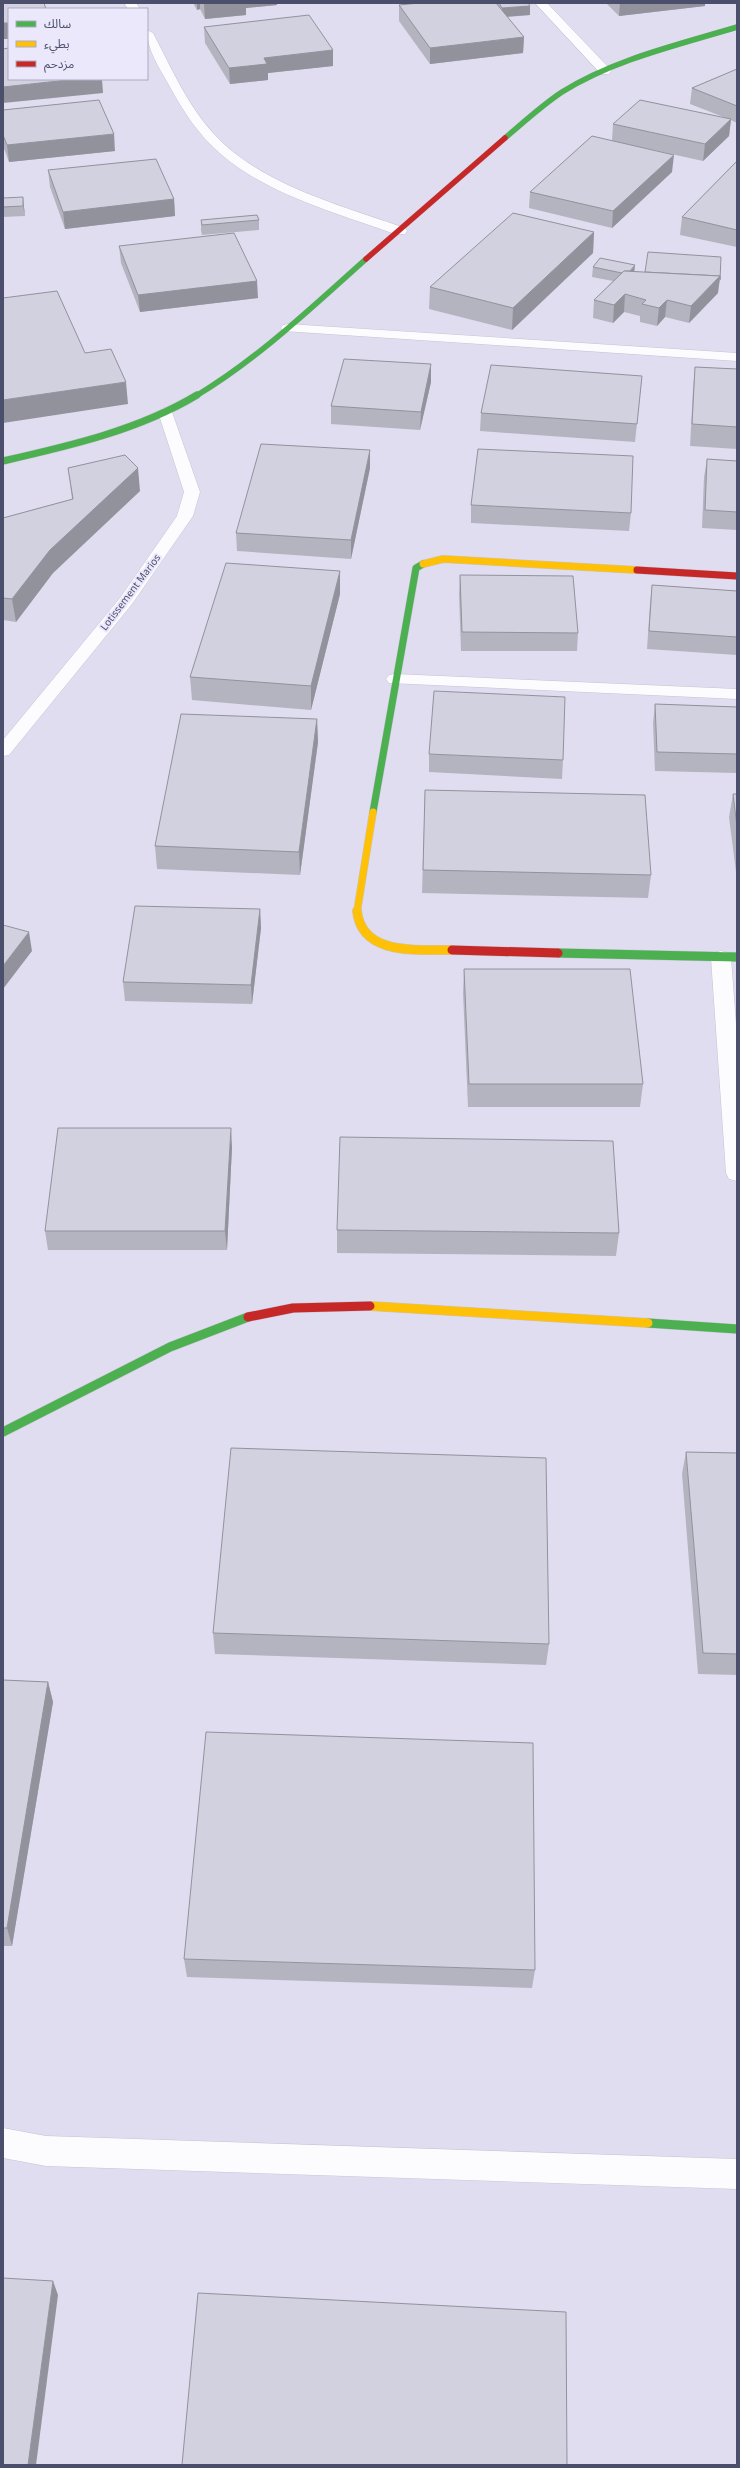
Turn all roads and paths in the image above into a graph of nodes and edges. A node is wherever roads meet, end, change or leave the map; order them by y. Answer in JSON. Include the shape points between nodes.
{"nodes":[{"id":1,"x":541,"y":3,"type":"edge"},
{"id":2,"x":737,"y":27,"type":"edge"},
{"id":3,"x":148,"y":35,"type":"edge"},
{"id":4,"x":605,"y":71,"type":"junction"},
{"id":5,"x":400,"y":231,"type":"junction"},
{"id":6,"x":288,"y":328,"type":"junction"},
{"id":7,"x":737,"y":357,"type":"edge"},
{"id":8,"x":164,"y":412,"type":"junction"},
{"id":9,"x":3,"y":461,"type":"edge"},
{"id":10,"x":737,"y":576,"type":"edge"},
{"id":11,"x":395,"y":678,"type":"junction"},
{"id":12,"x":737,"y":694,"type":"edge"},
{"id":13,"x":3,"y":751,"type":"edge"},
{"id":14,"x":729,"y":957,"type":"edge"},
{"id":15,"x":737,"y":1173,"type":"edge"},
{"id":16,"x":737,"y":1329,"type":"edge"},
{"id":17,"x":3,"y":1432,"type":"edge"},
{"id":18,"x":3,"y":2143,"type":"edge"},
{"id":19,"x":737,"y":2174,"type":"edge"}],
"edges":[{"from":1,"to":4,"type":"street"},
{"from":2,"to":4,"type":"street"},
{"from":3,"to":5,"type":"street","via":[[194,118],[210,138],[232,156],[270,179],[316,200]]},
{"from":4,"to":5,"type":"street","via":[[571,87],[542,106]]},
{"from":5,"to":6,"type":"street"},
{"from":6,"to":7,"type":"street"},
{"from":6,"to":8,"type":"street","via":[[252,359],[213,387]]},
{"from":8,"to":9,"type":"street","via":[[96,439]]},
{"from":8,"to":13,"type":"street","name":"Lotissement Marios","via":[[192,492],[185,516],[126,601]]},
{"from":10,"to":11,"type":"street","via":[[443,559],[426,562],[416,568]]},
{"from":11,"to":12,"type":"street"},
{"from":11,"to":14,"type":"street","via":[[357,913],[361,927],[368,937],[383,946],[404,949]]},
{"from":14,"to":15,"type":"street"},
{"from":16,"to":17,"type":"street","via":[[358,1305],[293,1308],[255,1315],[170,1347]]},
{"from":18,"to":19,"type":"street","via":[[46,2151]]}]}
